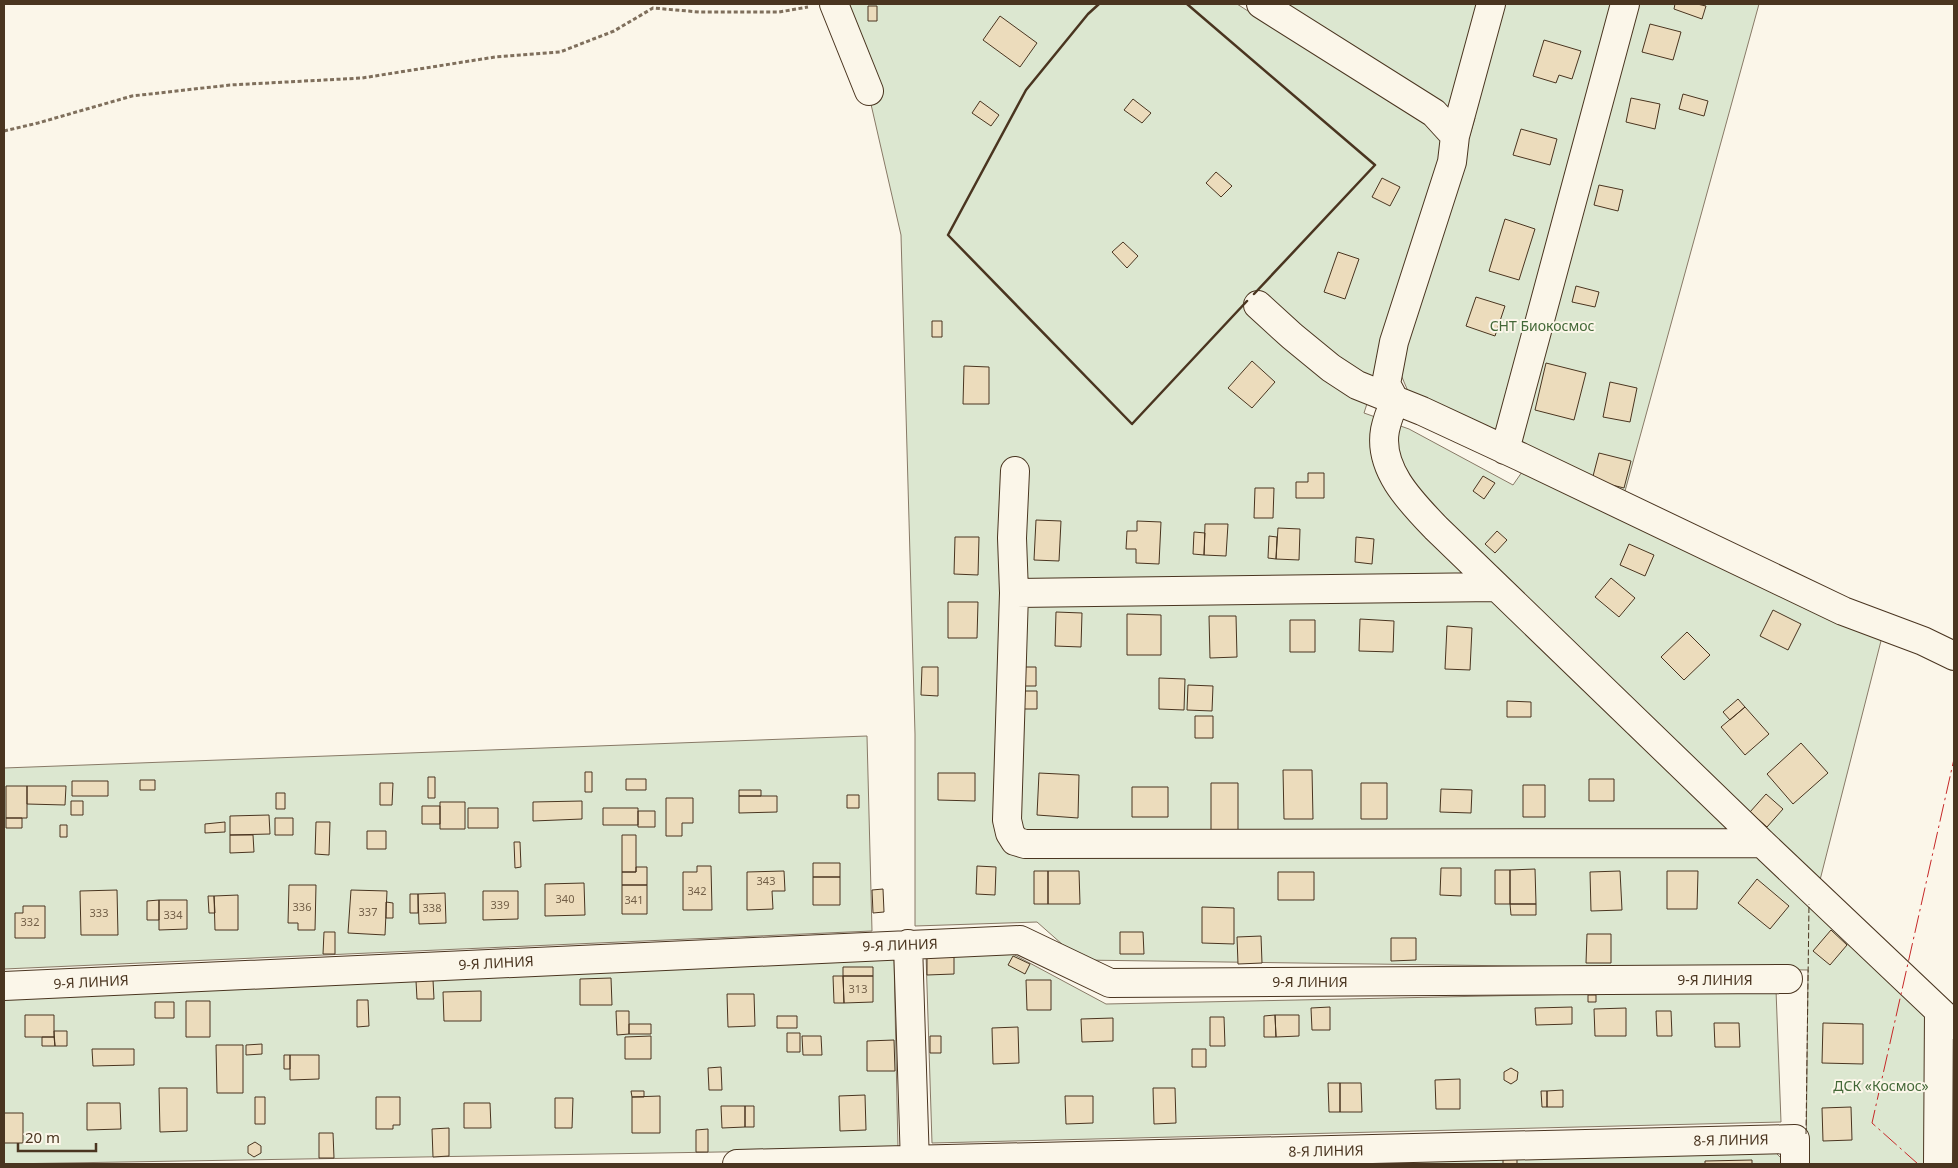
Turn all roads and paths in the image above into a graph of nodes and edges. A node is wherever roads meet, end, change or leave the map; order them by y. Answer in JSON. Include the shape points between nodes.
{"nodes":[{"id":1,"x":1262,"y":4,"type":"edge"},
{"id":2,"x":1491,"y":4,"type":"edge"},
{"id":3,"x":1625,"y":4,"type":"edge"},
{"id":4,"x":823,"y":5,"type":"edge"},
{"id":5,"x":869,"y":92,"type":"dead end"},
{"id":6,"x":4,"y":131,"type":"edge"},
{"id":7,"x":1454,"y":136,"type":"junction"},
{"id":8,"x":1258,"y":305,"type":"dead end"},
{"id":9,"x":1395,"y":401,"type":"junction"},
{"id":10,"x":1505,"y":450,"type":"junction"},
{"id":11,"x":1015,"y":471,"type":"dead end"},
{"id":12,"x":1496,"y":588,"type":"junction"},
{"id":13,"x":1014,"y":593,"type":"junction"},
{"id":14,"x":1954,"y":656,"type":"edge"},
{"id":15,"x":1762,"y":843,"type":"junction"},
{"id":16,"x":908,"y":944,"type":"junction"},
{"id":17,"x":1788,"y":979,"type":"dead end"},
{"id":18,"x":4,"y":986,"type":"edge"},
{"id":19,"x":1946,"y":1018,"type":"edge"},
{"id":20,"x":1795,"y":1152,"type":"edge"},
{"id":21,"x":915,"y":1162,"type":"edge"},
{"id":22,"x":737,"y":1164,"type":"edge"},
{"id":23,"x":1938,"y":1164,"type":"edge"}],
"edges":[{"from":1,"to":7,"type":"street","via":[[1434,113]]},
{"from":2,"to":7,"type":"street"},
{"from":3,"to":10,"type":"street"},
{"from":4,"to":5,"type":"street"},
{"from":4,"to":6,"type":"path","via":[[779,12],[699,12],[653,8],[614,31],[560,52],[495,57],[362,78],[230,85],[132,96]]},
{"from":7,"to":9,"type":"street","via":[[1452,162],[1394,342],[1386,384]]},
{"from":8,"to":9,"type":"street","via":[[1330,368],[1357,385]]},
{"from":9,"to":10,"type":"street"},
{"from":9,"to":12,"type":"street","via":[[1383,444],[1387,463],[1396,480],[1417,508]]},
{"from":10,"to":14,"type":"street","via":[[1843,611]]},
{"from":11,"to":13,"type":"street"},
{"from":12,"to":13,"type":"street"},
{"from":12,"to":15,"type":"street"},
{"from":13,"to":15,"type":"street","via":[[1007,820],[1015,841],[1025,844]]},
{"from":15,"to":19,"type":"street"},
{"from":16,"to":17,"type":"street","name":"9-Я ЛИНИЯ","via":[[1020,940],[1110,983]]},
{"from":16,"to":18,"type":"street","name":"9-Я ЛИНИЯ"},
{"from":16,"to":21,"type":"street"},
{"from":19,"to":23,"type":"street"},
{"from":20,"to":21,"type":"street","name":"8-Я ЛИНИЯ"},
{"from":21,"to":22,"type":"street","name":"8-Я ЛИНИЯ"}]}
